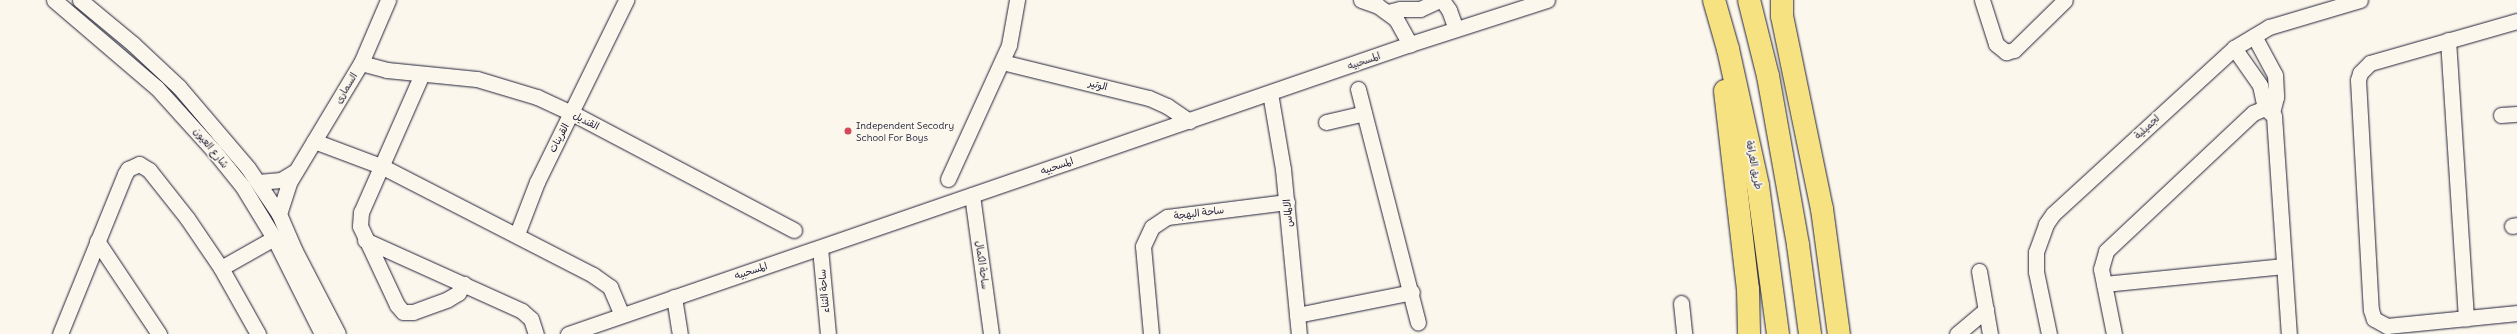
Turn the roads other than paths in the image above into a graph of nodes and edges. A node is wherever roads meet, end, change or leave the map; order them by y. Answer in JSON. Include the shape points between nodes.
{"nodes":[{"id":1,"x":54,"y":0,"type":"edge"},
{"id":2,"x":80,"y":0,"type":"edge"},
{"id":3,"x":388,"y":0,"type":"edge"},
{"id":4,"x":626,"y":0,"type":"edge"},
{"id":5,"x":1018,"y":0,"type":"edge"},
{"id":6,"x":1361,"y":0,"type":"edge"},
{"id":7,"x":1439,"y":0,"type":"edge"},
{"id":8,"x":1442,"y":0,"type":"edge"},
{"id":9,"x":1547,"y":0,"type":"edge"},
{"id":10,"x":1699,"y":0,"type":"edge"},
{"id":11,"x":1714,"y":0,"type":"edge"},
{"id":12,"x":1749,"y":0,"type":"edge"},
{"id":13,"x":1782,"y":0,"type":"edge"},
{"id":14,"x":1982,"y":0,"type":"edge"},
{"id":15,"x":2065,"y":0,"type":"edge"},
{"id":16,"x":2360,"y":0,"type":"edge"},
{"id":17,"x":1388,"y":12,"type":"junction"},
{"id":18,"x":2517,"y":21,"type":"edge"},
{"id":19,"x":1456,"y":29,"type":"junction"},
{"id":20,"x":2254,"y":36,"type":"junction"},
{"id":21,"x":2448,"y":40,"type":"junction"},
{"id":22,"x":1410,"y":44,"type":"junction"},
{"id":23,"x":2234,"y":48,"type":"junction"},
{"id":24,"x":1002,"y":62,"type":"junction"},
{"id":25,"x":361,"y":63,"type":"junction"},
{"id":26,"x":422,"y":74,"type":"junction"},
{"id":27,"x":1768,"y":76,"type":"junction"},
{"id":28,"x":1358,"y":89,"type":"dead end"},
{"id":29,"x":1270,"y":93,"type":"junction"},
{"id":30,"x":2269,"y":110,"type":"junction"},
{"id":31,"x":572,"y":113,"type":"junction"},
{"id":32,"x":1364,"y":113,"type":"junction"},
{"id":33,"x":2517,"y":114,"type":"edge"},
{"id":34,"x":2501,"y":115,"type":"dead end"},
{"id":35,"x":1189,"y":121,"type":"junction"},
{"id":36,"x":1326,"y":122,"type":"dead end"},
{"id":37,"x":314,"y":141,"type":"junction"},
{"id":38,"x":383,"y":167,"type":"junction"},
{"id":39,"x":296,"y":171,"type":"junction"},
{"id":40,"x":948,"y":178,"type":"dead end"},
{"id":41,"x":258,"y":182,"type":"junction"},
{"id":42,"x":1758,"y":186,"type":"junction"},
{"id":43,"x":972,"y":195,"type":"junction"},
{"id":44,"x":1287,"y":202,"type":"junction"},
{"id":45,"x":280,"y":214,"type":"junction"},
{"id":46,"x":794,"y":230,"type":"dead end"},
{"id":47,"x":517,"y":234,"type":"junction"},
{"id":48,"x":274,"y":238,"type":"junction"},
{"id":49,"x":365,"y":240,"type":"junction"},
{"id":50,"x":97,"y":241,"type":"junction"},
{"id":51,"x":820,"y":248,"type":"junction"},
{"id":52,"x":2284,"y":266,"type":"junction"},
{"id":53,"x":221,"y":268,"type":"junction"},
{"id":54,"x":1979,"y":271,"type":"dead end"},
{"id":55,"x":1832,"y":274,"type":"junction"},
{"id":56,"x":464,"y":284,"type":"junction"},
{"id":57,"x":2104,"y":284,"type":"junction"},
{"id":58,"x":1412,"y":292,"type":"junction"},
{"id":59,"x":674,"y":297,"type":"junction"},
{"id":60,"x":1681,"y":303,"type":"dead end"},
{"id":61,"x":1986,"y":310,"type":"junction"},
{"id":62,"x":1296,"y":311,"type":"junction"},
{"id":63,"x":2517,"y":313,"type":"edge"},
{"id":64,"x":622,"y":315,"type":"junction"},
{"id":65,"x":2466,"y":318,"type":"junction"},
{"id":66,"x":1418,"y":322,"type":"dead end"},
{"id":67,"x":60,"y":334,"type":"edge"},
{"id":68,"x":159,"y":334,"type":"edge"},
{"id":69,"x":258,"y":334,"type":"edge"},
{"id":70,"x":322,"y":334,"type":"edge"},
{"id":71,"x":338,"y":334,"type":"edge"},
{"id":72,"x":536,"y":334,"type":"edge"},
{"id":73,"x":568,"y":334,"type":"edge"},
{"id":74,"x":680,"y":334,"type":"edge"},
{"id":75,"x":828,"y":334,"type":"edge"},
{"id":76,"x":991,"y":334,"type":"edge"},
{"id":77,"x":1151,"y":334,"type":"edge"},
{"id":78,"x":1299,"y":334,"type":"edge"},
{"id":79,"x":1683,"y":334,"type":"edge"},
{"id":80,"x":1749,"y":334,"type":"edge"},
{"id":81,"x":1762,"y":334,"type":"edge"},
{"id":82,"x":1778,"y":334,"type":"edge"},
{"id":83,"x":1810,"y":334,"type":"edge"},
{"id":84,"x":1839,"y":334,"type":"edge"},
{"id":85,"x":1957,"y":334,"type":"edge"},
{"id":86,"x":1990,"y":334,"type":"edge"},
{"id":87,"x":2049,"y":334,"type":"edge"},
{"id":88,"x":2114,"y":334,"type":"edge"},
{"id":89,"x":2289,"y":334,"type":"edge"}],
"edges":[{"from":1,"to":48,"type":"street","name":"شارع العيون","via":[[186,116],[242,187]]},
{"from":2,"to":41,"type":"street","name":"شارع العيون","via":[[179,87],[220,132]]},
{"from":3,"to":25,"type":"street","name":"السمارى"},
{"from":4,"to":31,"type":"street","name":"القرينات"},
{"from":5,"to":24,"type":"street","via":[[1012,36]]},
{"from":6,"to":17,"type":"street"},
{"from":7,"to":17,"type":"street","via":[[1420,9]]},
{"from":8,"to":19,"type":"street","via":[[1450,10]]},
{"from":9,"to":19,"type":"street","name":"المسحبيه"},
{"from":10,"to":80,"type":"highway","via":[[1722,73],[1748,289]]},
{"from":11,"to":42,"type":"highway","name":"طريق الغرافة","via":[[1730,57]]},
{"from":12,"to":27,"type":"highway"},
{"from":13,"to":55,"type":"highway","via":[[1782,16],[1822,209]]},
{"from":14,"to":15,"type":"street","via":[[1996,44],[2006,52],[2014,50]]},
{"from":16,"to":20,"type":"street","name":"لجميلية","via":[[2269,27]]},
{"from":17,"to":22,"type":"street","via":[[1405,31]]},
{"from":18,"to":21,"type":"street"},
{"from":19,"to":22,"type":"street","name":"المسحبيه"},
{"from":20,"to":23,"type":"street","name":"لجميلية"},
{"from":20,"to":30,"type":"street","via":[[2275,75],[2276,97]]},
{"from":21,"to":65,"type":"street"},
{"from":21,"to":65,"type":"street","via":[[2370,63],[2360,73],[2358,80],[2372,310],[2374,319],[2387,326]]},
{"from":22,"to":29,"type":"street","name":"المسحبيه"},
{"from":23,"to":30,"type":"street","via":[[2260,85]]},
{"from":23,"to":87,"type":"street","name":"لجميلية","via":[[2053,214],[2046,224],[2036,252],[2036,272]]},
{"from":24,"to":35,"type":"street","name":"الوتير","via":[[1149,98],[1167,106]]},
{"from":24,"to":40,"type":"street"},
{"from":25,"to":26,"type":"street","name":"القنديل","via":[[387,70]]},
{"from":25,"to":37,"type":"street","name":"السمارى"},
{"from":26,"to":31,"type":"street","name":"القنديل","via":[[477,79],[537,97]]},
{"from":26,"to":38,"type":"street"},
{"from":27,"to":55,"type":"highway"},
{"from":27,"to":83,"type":"highway","via":[[1798,245]]},
{"from":28,"to":32,"type":"street"},
{"from":29,"to":35,"type":"street","name":"المسحبيه"},
{"from":29,"to":44,"type":"street","name":"الالماس"},
{"from":30,"to":52,"type":"street"},
{"from":30,"to":57,"type":"street","via":[[2253,113],[2110,245],[2101,263]]},
{"from":31,"to":46,"type":"street","name":"القنديل"},
{"from":31,"to":47,"type":"street","name":"القرينات","via":[[537,182]]},
{"from":32,"to":36,"type":"street"},
{"from":32,"to":58,"type":"street"},
{"from":33,"to":34,"type":"street"},
{"from":35,"to":43,"type":"street","name":"المسحبيه"},
{"from":37,"to":38,"type":"street"},
{"from":37,"to":39,"type":"street","name":"السمارى"},
{"from":38,"to":47,"type":"street"},
{"from":38,"to":49,"type":"street","via":[[361,212],[360,226]]},
{"from":39,"to":41,"type":"street","via":[[281,180]]},
{"from":39,"to":45,"type":"street","name":"السمارى","via":[[286,192]]},
{"from":41,"to":45,"type":"street","name":"شارع العيون"},
{"from":42,"to":81,"type":"highway"},
{"from":42,"to":82,"type":"highway","name":"طريق الغرافة"},
{"from":43,"to":51,"type":"street","name":"المسحبيه"},
{"from":43,"to":76,"type":"street","name":"ساحة الكمال"},
{"from":44,"to":62,"type":"street","name":"الالماس"},
{"from":44,"to":77,"type":"street","name":"ساحة البهجة","via":[[1167,217],[1152,227],[1143,246]]},
{"from":45,"to":71,"type":"street","name":"شارع العيون","via":[[295,252]]},
{"from":47,"to":64,"type":"street","via":[[602,280],[615,295]]},
{"from":48,"to":53,"type":"street"},
{"from":48,"to":70,"type":"street","name":"شارع العيون"},
{"from":49,"to":56,"type":"street"},
{"from":49,"to":56,"type":"street","via":[[397,305],[403,312],[408,313],[448,299],[458,293]]},
{"from":50,"to":53,"type":"street","via":[[128,169],[139,164],[149,170],[187,218]]},
{"from":50,"to":67,"type":"street"},
{"from":50,"to":68,"type":"street"},
{"from":51,"to":59,"type":"street","name":"المسحبيه"},
{"from":51,"to":75,"type":"street","name":"ساحة الثناء"},
{"from":52,"to":57,"type":"street"},
{"from":52,"to":89,"type":"street"},
{"from":53,"to":69,"type":"street"},
{"from":54,"to":61,"type":"street"},
{"from":55,"to":84,"type":"highway"},
{"from":56,"to":72,"type":"street","via":[[522,311],[531,319]]},
{"from":57,"to":88,"type":"street"},
{"from":58,"to":62,"type":"street","via":[[1332,307],[1319,305]]},
{"from":58,"to":66,"type":"street"},
{"from":59,"to":64,"type":"street","name":"المسحبيه"},
{"from":59,"to":74,"type":"street"},
{"from":60,"to":79,"type":"street"},
{"from":61,"to":85,"type":"street"},
{"from":61,"to":86,"type":"street"},
{"from":62,"to":78,"type":"street","name":"الالماس"},
{"from":63,"to":65,"type":"street"},
{"from":64,"to":73,"type":"street","name":"المسحبيه"}]}
